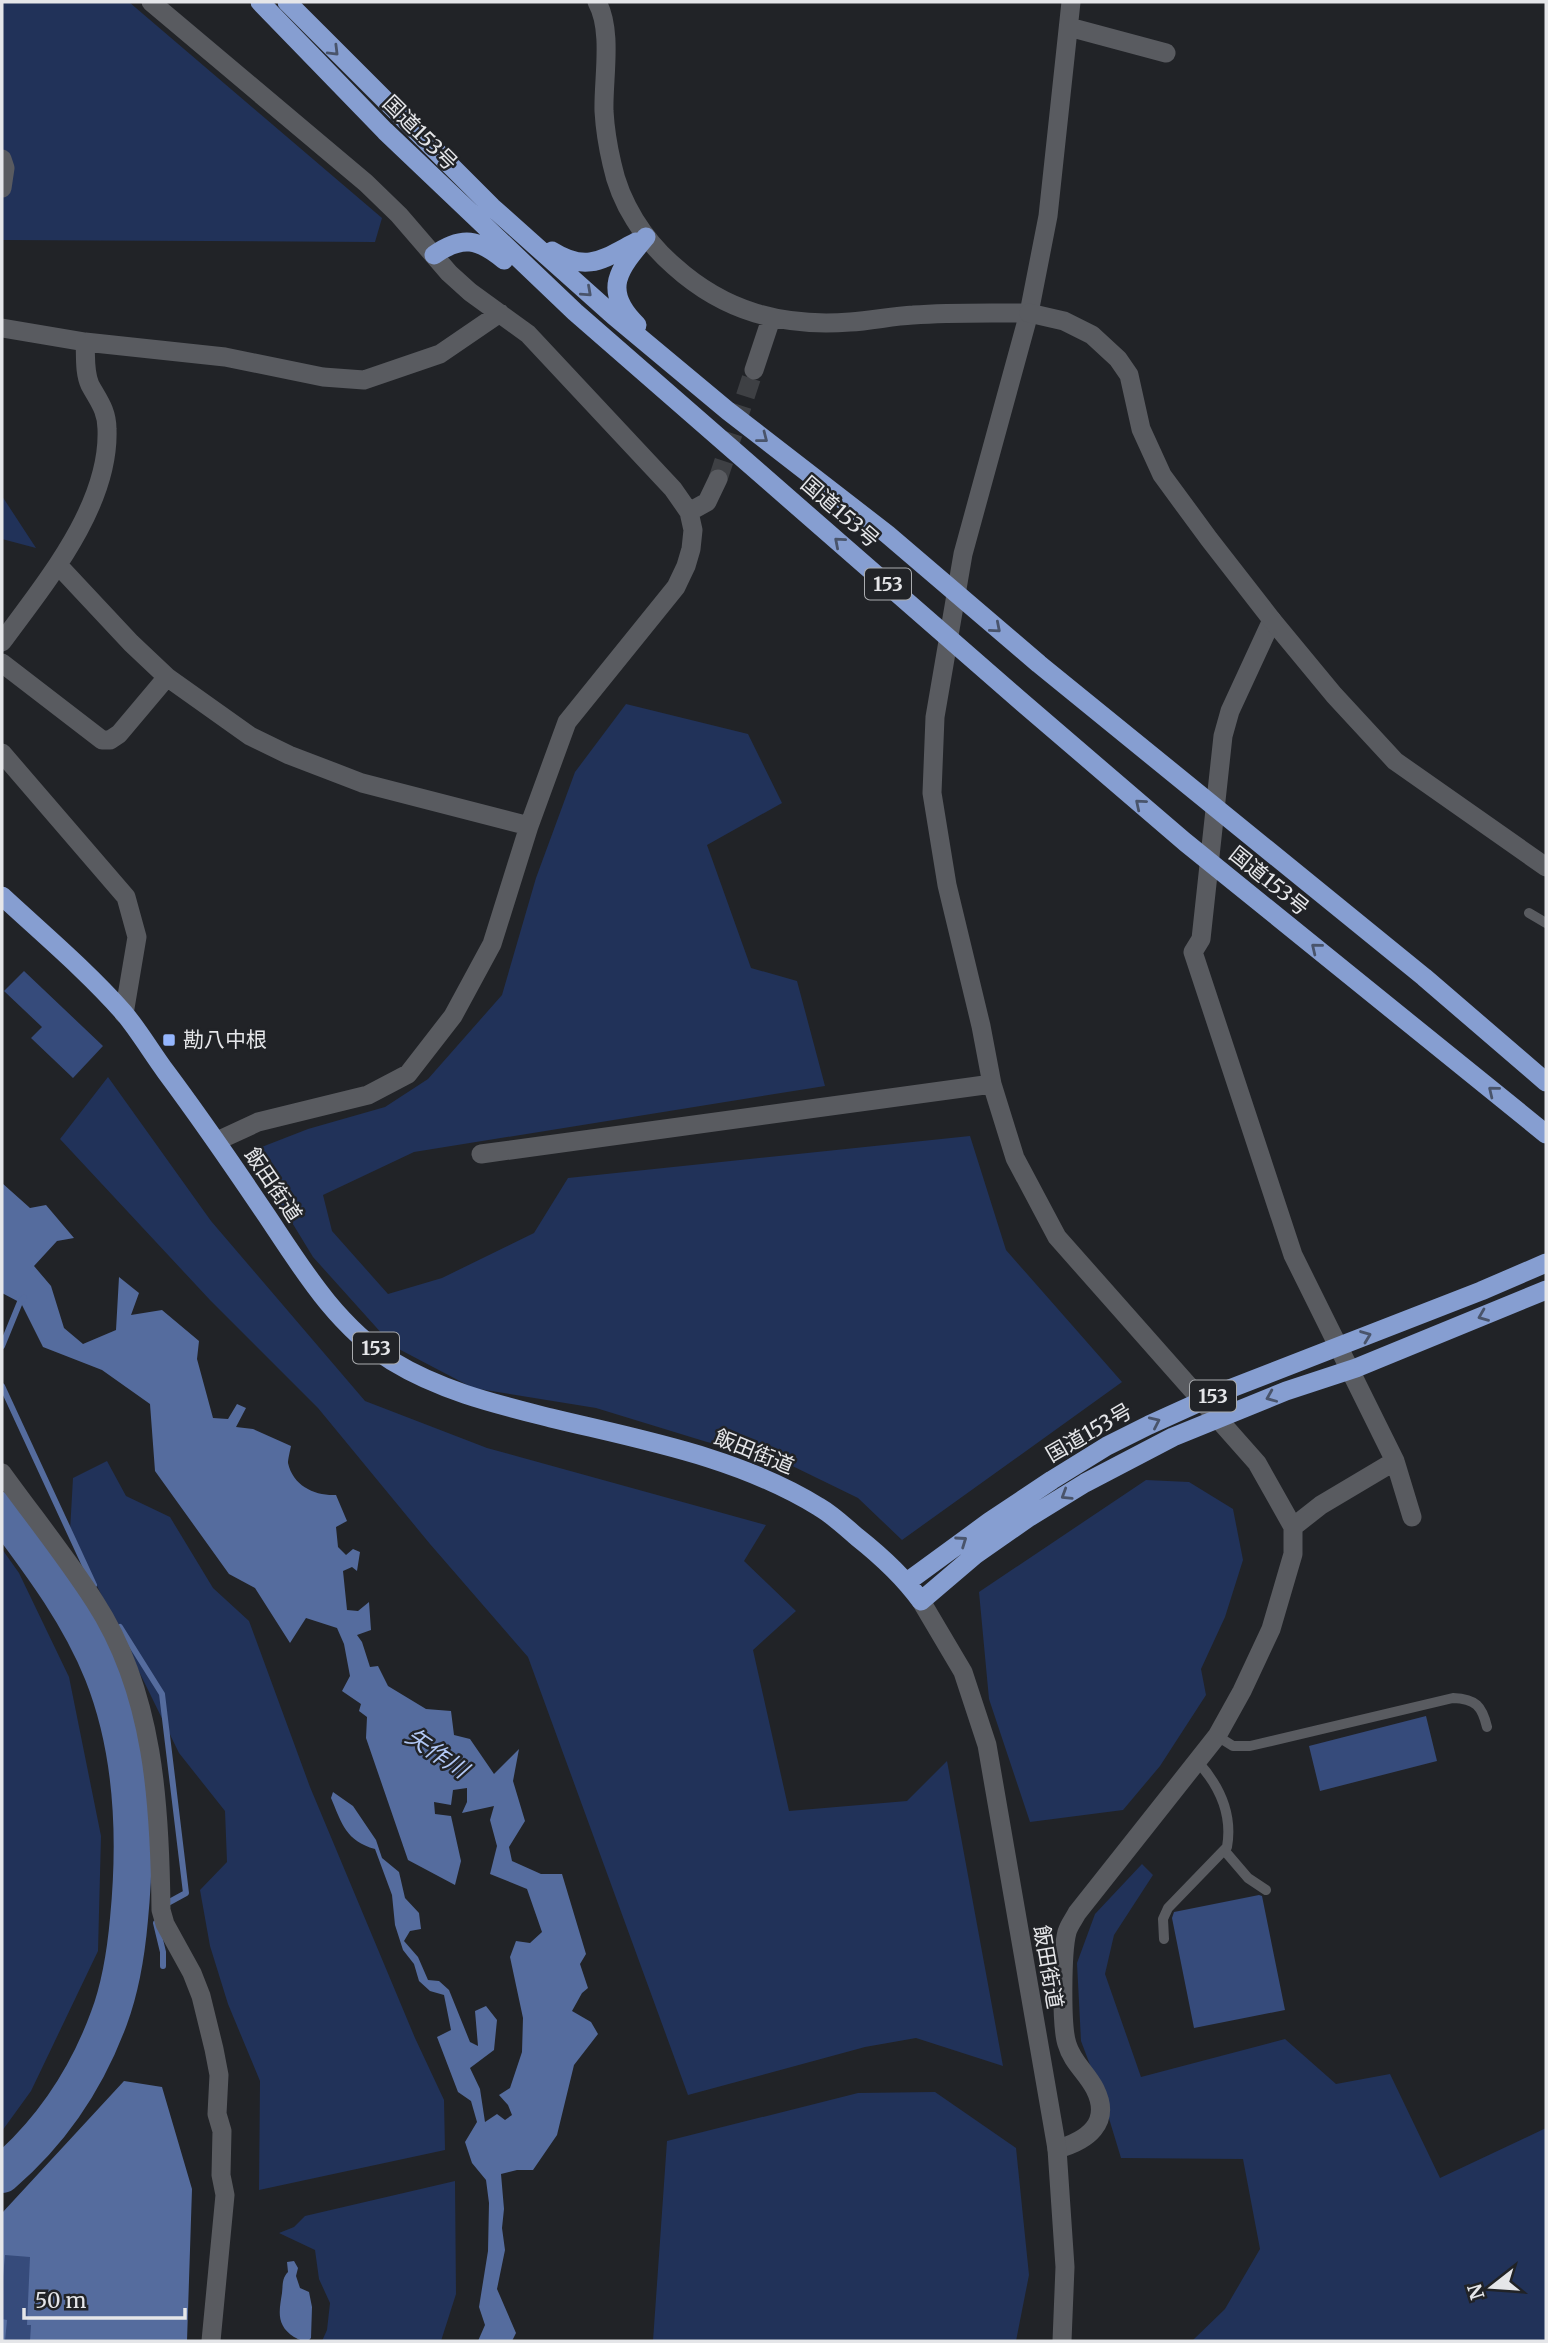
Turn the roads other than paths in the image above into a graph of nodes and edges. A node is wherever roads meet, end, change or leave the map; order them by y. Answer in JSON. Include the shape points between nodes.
{"nodes":[{"id":1,"x":151,"y":2,"type":"edge"},
{"id":2,"x":260,"y":2,"type":"edge"},
{"id":3,"x":287,"y":2,"type":"edge"},
{"id":4,"x":597,"y":2,"type":"edge"},
{"id":5,"x":1071,"y":2,"type":"edge"},
{"id":6,"x":1069,"y":27,"type":"junction"},
{"id":7,"x":1166,"y":52,"type":"dead end"},
{"id":8,"x":2,"y":159,"type":"edge"},
{"id":9,"x":2,"y":188,"type":"edge"},
{"id":10,"x":492,"y":207,"type":"junction"},
{"id":11,"x":646,"y":237,"type":"junction"},
{"id":12,"x":434,"y":256,"type":"junction"},
{"id":13,"x":575,"y":312,"type":"junction"},
{"id":14,"x":500,"y":313,"type":"junction"},
{"id":15,"x":1029,"y":313,"type":"junction"},
{"id":16,"x":771,"y":319,"type":"junction"},
{"id":17,"x":2,"y":328,"type":"edge"},
{"id":18,"x":85,"y":342,"type":"junction"},
{"id":19,"x":754,"y":370,"type":"tunnel mouth"},
{"id":20,"x":728,"y":411,"type":"junction"},
{"id":21,"x":718,"y":479,"type":"tunnel mouth"},
{"id":22,"x":689,"y":512,"type":"junction"},
{"id":23,"x":58,"y":565,"type":"junction"},
{"id":24,"x":1272,"y":620,"type":"junction"},
{"id":25,"x":2,"y":642,"type":"edge"},
{"id":26,"x":2,"y":663,"type":"edge"},
{"id":27,"x":167,"y":677,"type":"junction"},
{"id":28,"x":2,"y":753,"type":"edge"},
{"id":29,"x":529,"y":826,"type":"junction"},
{"id":30,"x":1546,"y":867,"type":"edge"},
{"id":31,"x":2,"y":896,"type":"edge"},
{"id":32,"x":1528,"y":914,"type":"dead end"},
{"id":33,"x":1546,"y":923,"type":"edge"},
{"id":34,"x":124,"y":1014,"type":"junction"},
{"id":35,"x":1546,"y":1082,"type":"edge"},
{"id":36,"x":992,"y":1084,"type":"junction"},
{"id":37,"x":1546,"y":1134,"type":"edge"},
{"id":38,"x":217,"y":1141,"type":"junction"},
{"id":39,"x":481,"y":1154,"type":"dead end"},
{"id":40,"x":1546,"y":1263,"type":"edge"},
{"id":41,"x":1546,"y":1290,"type":"edge"},
{"id":42,"x":1395,"y":1461,"type":"junction"},
{"id":43,"x":2,"y":1473,"type":"edge"},
{"id":44,"x":1412,"y":1517,"type":"dead end"},
{"id":45,"x":1293,"y":1527,"type":"junction"},
{"id":46,"x":907,"y":1582,"type":"junction"},
{"id":47,"x":920,"y":1601,"type":"junction"},
{"id":48,"x":1487,"y":1727,"type":"dead end"},
{"id":49,"x":1217,"y":1736,"type":"junction"},
{"id":50,"x":1197,"y":1761,"type":"junction"},
{"id":51,"x":1224,"y":1850,"type":"junction"},
{"id":52,"x":1266,"y":1890,"type":"dead end"},
{"id":53,"x":1164,"y":1939,"type":"dead end"},
{"id":54,"x":1057,"y":2149,"type":"junction"},
{"id":55,"x":211,"y":2341,"type":"edge"},
{"id":56,"x":1062,"y":2341,"type":"edge"}],
"edges":[{"from":1,"to":12,"type":"street","via":[[366,183]]},
{"from":2,"to":13,"type":"highway","name":"国道153号","number":"153","via":[[385,131]]},
{"from":3,"to":10,"type":"highway","name":"国道153号","number":"153","one_way":true},
{"from":4,"to":11,"type":"street","via":[[606,51],[604,110],[612,167]]},
{"from":5,"to":6,"type":"street"},
{"from":6,"to":7,"type":"street"},
{"from":6,"to":15,"type":"street","via":[[1048,216]]},
{"from":8,"to":9,"type":"street"},
{"from":10,"to":11,"type":"highway","via":[[575,263],[600,261]]},
{"from":10,"to":20,"type":"highway","name":"国道153号","number":"153","one_way":true},
{"from":11,"to":16,"type":"street","via":[[704,291]]},
{"from":11,"to":20,"type":"highway","via":[[619,272],[618,298],[624,310]]},
{"from":12,"to":13,"type":"highway","number":"153","via":[[456,244],[478,242]]},
{"from":12,"to":14,"type":"street"},
{"from":37,"to":13,"type":"highway","name":"国道153号","number":"153","one_way":true,"via":[[1185,842]]},
{"from":14,"to":18,"type":"street","via":[[440,354],[364,380],[323,377],[225,357]]},
{"from":14,"to":22,"type":"street","via":[[559,365]]},
{"from":15,"to":16,"type":"street","via":[[948,313],[810,323]]},
{"from":15,"to":24,"type":"street","via":[[1064,321],[1092,335],[1118,359],[1129,375],[1141,429],[1162,475]]},
{"from":15,"to":36,"type":"street","via":[[963,554],[935,718],[932,793],[947,885]]},
{"from":16,"to":19,"type":"street"},
{"from":17,"to":18,"type":"street"},
{"from":18,"to":23,"type":"street","via":[[90,385],[105,409],[106,453],[94,499]]},
{"from":20,"to":35,"type":"highway","name":"国道153号","number":"153","one_way":true,"via":[[887,534]]},
{"from":21,"to":22,"type":"street","via":[[707,502]]},
{"from":22,"to":29,"type":"street","via":[[691,550],[676,587],[567,722]]},
{"from":23,"to":25,"type":"street"},
{"from":23,"to":27,"type":"street"},
{"from":24,"to":30,"type":"street","via":[[1395,761]]},
{"from":24,"to":42,"type":"street","via":[[1223,736],[1201,939],[1193,952],[1293,1255]]},
{"from":26,"to":27,"type":"street","via":[[102,740],[119,734]]},
{"from":27,"to":29,"type":"street","via":[[250,736],[289,755],[362,783]]},
{"from":28,"to":34,"type":"street","via":[[126,897],[137,937]]},
{"from":29,"to":38,"type":"street","via":[[492,943],[453,1016],[408,1074],[368,1095],[258,1122]]},
{"from":31,"to":34,"type":"highway","name":"飯田街道","number":"153"},
{"from":32,"to":33,"type":"lane"},
{"from":34,"to":38,"type":"highway","name":"飯田街道","number":"153"},
{"from":36,"to":39,"type":"street"},
{"from":36,"to":45,"type":"street","via":[[1015,1158],[1057,1237],[1257,1463]]},
{"from":38,"to":46,"type":"highway","name":"飯田街道","number":"153","via":[[328,1305],[391,1360],[426,1380],[489,1402],[725,1462],[773,1482],[821,1508]]},
{"from":46,"to":40,"type":"highway","name":"国道153号","number":"153","one_way":true,"via":[[1052,1480],[1149,1425]]},
{"from":41,"to":47,"type":"highway","name":"国道153号","number":"153","one_way":true,"via":[[1172,1437],[1028,1518]]},
{"from":42,"to":44,"type":"street"},
{"from":42,"to":45,"type":"street"},
{"from":43,"to":55,"type":"street","via":[[96,1603],[129,1672],[149,1741],[157,1804],[161,1910],[201,1996],[219,2075],[217,2114],[225,2195]]},
{"from":45,"to":49,"type":"street","via":[[1293,1554],[1271,1629]]},
{"from":46,"to":47,"type":"highway","name":"飯田街道","number":"153"},
{"from":47,"to":54,"type":"street","name":"飯田街道","via":[[963,1672],[987,1745]]},
{"from":48,"to":49,"type":"lane","via":[[1478,1704],[1454,1698],[1250,1746],[1233,1746]]},
{"from":49,"to":50,"type":"street"},
{"from":50,"to":51,"type":"lane","via":[[1211,1777],[1229,1814],[1230,1833]]},
{"from":50,"to":54,"type":"street","via":[[1068,1930],[1065,2035],[1074,2060],[1095,2088],[1100,2119],[1092,2133]]},
{"from":51,"to":52,"type":"lane","via":[[1248,1878]]},
{"from":51,"to":53,"type":"lane","via":[[1168,1908],[1163,1919]]},
{"from":54,"to":56,"type":"street","name":"飯田街道","via":[[1065,2267]]}]}
